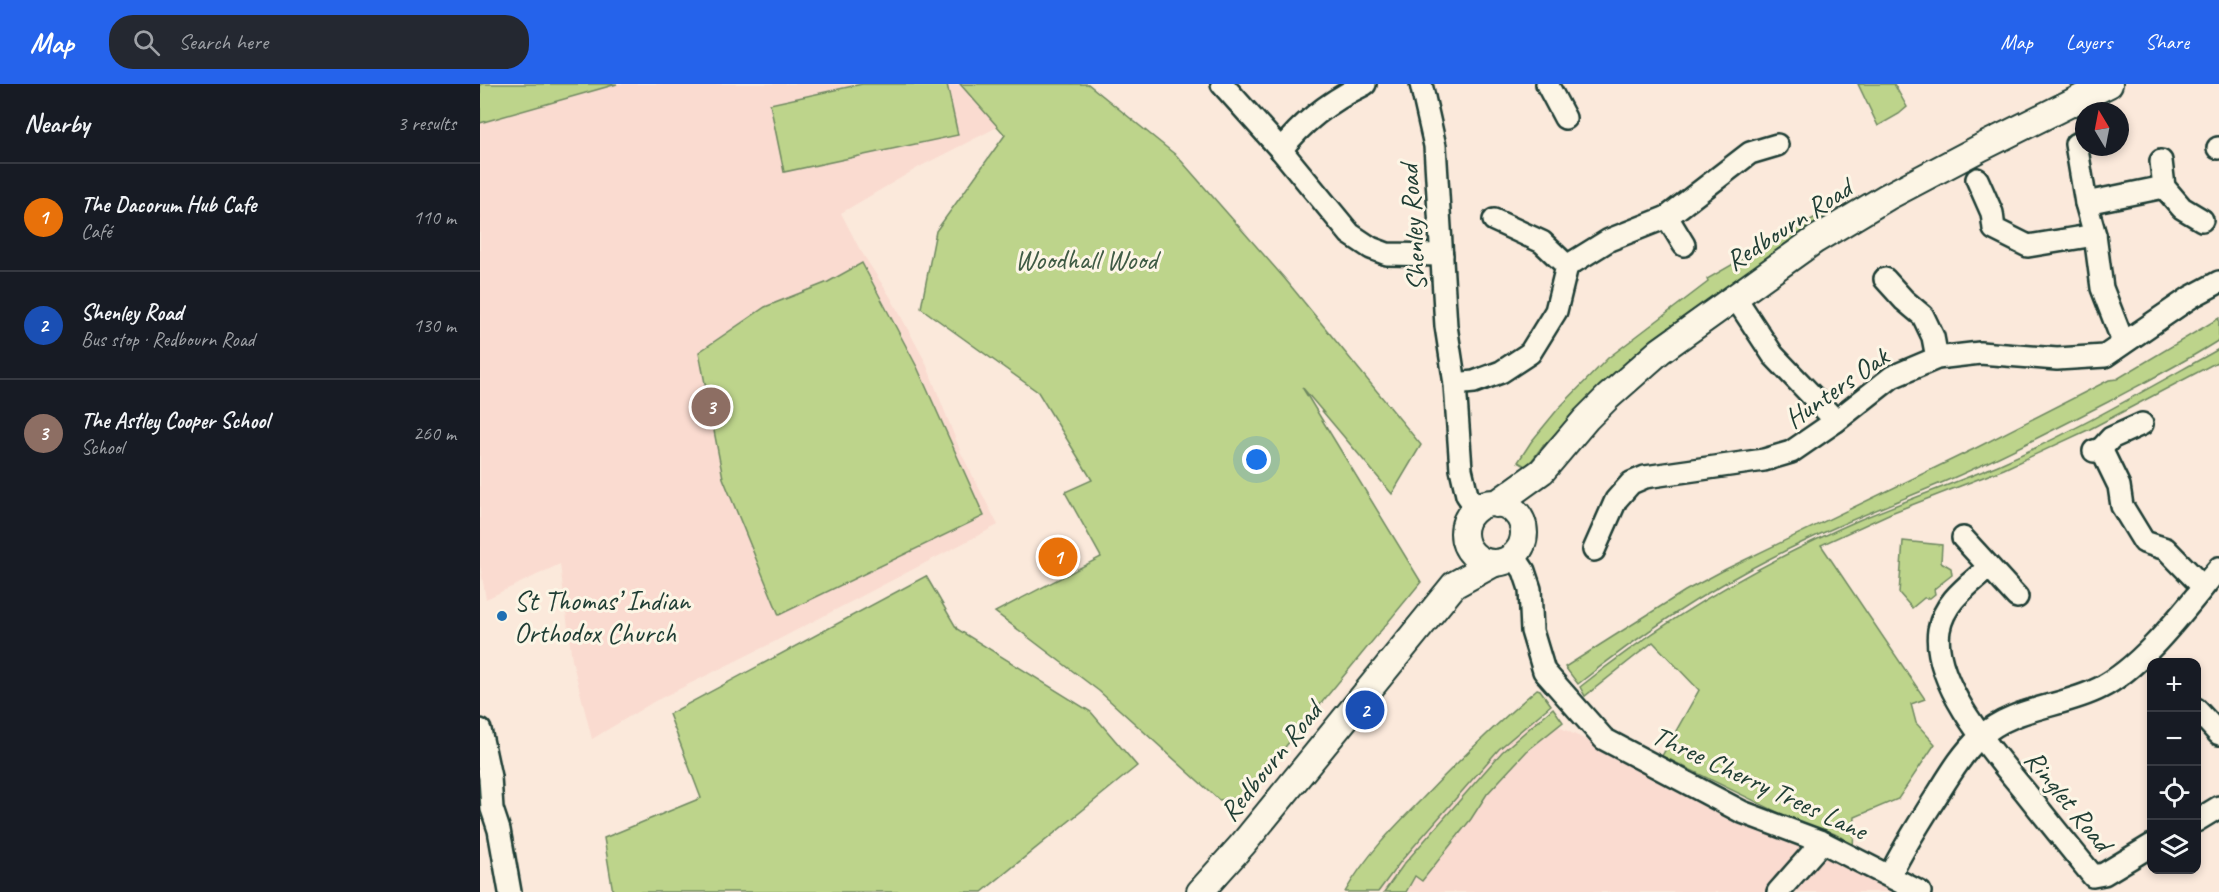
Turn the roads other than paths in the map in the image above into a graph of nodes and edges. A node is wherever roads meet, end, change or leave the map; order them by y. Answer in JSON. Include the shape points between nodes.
{"nodes":[{"id":1,"x":1222,"y":84,"type":"edge"},
{"id":2,"x":1365,"y":84,"type":"edge"},
{"id":3,"x":1421,"y":84,"type":"edge"},
{"id":4,"x":1548,"y":84,"type":"edge"},
{"id":5,"x":2109,"y":84,"type":"edge"},
{"id":6,"x":1565,"y":118,"type":"dead end"},
{"id":7,"x":1776,"y":145,"type":"dead end"},
{"id":8,"x":1281,"y":150,"type":"junction"},
{"id":9,"x":2078,"y":156,"type":"edge"},
{"id":10,"x":2161,"y":161,"type":"dead end"},
{"id":11,"x":1977,"y":179,"type":"dead end"},
{"id":12,"x":2164,"y":187,"type":"junction"},
{"id":13,"x":2086,"y":203,"type":"junction"},
{"id":14,"x":1667,"y":217,"type":"junction"},
{"id":15,"x":1494,"y":220,"type":"dead end"},
{"id":16,"x":2202,"y":220,"type":"dead end"},
{"id":17,"x":2095,"y":235,"type":"junction"},
{"id":18,"x":1684,"y":245,"type":"dead end"},
{"id":19,"x":1442,"y":255,"type":"junction"},
{"id":20,"x":1567,"y":266,"type":"junction"},
{"id":21,"x":1885,"y":279,"type":"dead end"},
{"id":22,"x":2219,"y":282,"type":"edge"},
{"id":23,"x":1735,"y":297,"type":"junction"},
{"id":24,"x":2123,"y":342,"type":"junction"},
{"id":25,"x":1937,"y":358,"type":"junction"},
{"id":26,"x":1455,"y":384,"type":"junction"},
{"id":27,"x":1836,"y":421,"type":"junction"},
{"id":28,"x":2142,"y":424,"type":"dead end"},
{"id":29,"x":1542,"y":471,"type":"junction"},
{"id":30,"x":1487,"y":506,"type":"junction"},
{"id":31,"x":1523,"y":527,"type":"junction"},
{"id":32,"x":1595,"y":537,"type":"dead end"},
{"id":33,"x":1963,"y":538,"type":"dead end"},
{"id":34,"x":1465,"y":540,"type":"junction"},
{"id":35,"x":1504,"y":559,"type":"junction"},
{"id":36,"x":1989,"y":567,"type":"junction"},
{"id":37,"x":2219,"y":568,"type":"edge"},
{"id":38,"x":1454,"y":585,"type":"junction"},
{"id":39,"x":2204,"y":587,"type":"junction"},
{"id":40,"x":2017,"y":597,"type":"dead end"},
{"id":41,"x":2151,"y":657,"type":"edge"},
{"id":42,"x":2199,"y":712,"type":"edge"},
{"id":43,"x":480,"y":730,"type":"edge"},
{"id":44,"x":2219,"y":734,"type":"edge"},
{"id":45,"x":1981,"y":736,"type":"junction"},
{"id":46,"x":2219,"y":807,"type":"edge"},
{"id":47,"x":486,"y":810,"type":"edge"},
{"id":48,"x":2198,"y":820,"type":"edge"},
{"id":49,"x":1822,"y":842,"type":"junction"},
{"id":50,"x":2147,"y":847,"type":"edge"},
{"id":51,"x":1890,"y":875,"type":"junction"},
{"id":52,"x":510,"y":892,"type":"edge"},
{"id":53,"x":1200,"y":892,"type":"edge"},
{"id":54,"x":1778,"y":892,"type":"edge"},
{"id":55,"x":1920,"y":892,"type":"edge"}],
"edges":[{"from":1,"to":8,"type":"street"},
{"from":2,"to":8,"type":"street","via":[[1330,103],[1298,129]]},
{"from":3,"to":19,"type":"street","name":"Shenley Road","via":[[1435,146]]},
{"from":4,"to":6,"type":"street"},
{"from":5,"to":23,"type":"main road","name":"Redbourn Road","via":[[1887,197],[1815,240]]},
{"from":7,"to":14,"type":"street","via":[[1750,153]]},
{"from":8,"to":19,"type":"street","via":[[1350,234],[1371,248],[1387,254]]},
{"from":9,"to":13,"type":"street"},
{"from":10,"to":12,"type":"street"},
{"from":11,"to":17,"type":"street","via":[[1992,213],[1994,229],[2028,246]]},
{"from":12,"to":13,"type":"street"},
{"from":12,"to":16,"type":"street","via":[[2182,208]]},
{"from":13,"to":17,"type":"street"},
{"from":14,"to":18,"type":"street"},
{"from":14,"to":20,"type":"street","via":[[1609,240]]},
{"from":15,"to":20,"type":"street","via":[[1542,242]]},
{"from":17,"to":24,"type":"street","via":[[2102,288]]},
{"from":19,"to":26,"type":"street","name":"Shenley Road","via":[[1446,326]]},
{"from":20,"to":26,"type":"street","via":[[1556,311],[1530,353],[1501,372]]},
{"from":21,"to":25,"type":"street","via":[[1923,316],[1934,337]]},
{"from":22,"to":24,"type":"street","name":"Hunters Oak"},
{"from":23,"to":27,"type":"street","via":[[1773,355]]},
{"from":23,"to":29,"type":"main road","name":"Redbourn Road","via":[[1660,351],[1608,397]]},
{"from":24,"to":25,"type":"street","name":"Hunters Oak","via":[[2105,356],[2056,359],[1980,353]]},
{"from":25,"to":27,"type":"street","name":"Hunters Oak","via":[[1892,377]]},
{"from":26,"to":30,"type":"street","name":"Shenley Road","via":[[1461,469],[1467,495]]},
{"from":27,"to":32,"type":"street","name":"Hunters Oak","via":[[1791,452],[1764,460],[1645,477],[1631,483],[1616,500]]},
{"from":28,"to":39,"type":"street","via":[[2111,438],[2098,450],[2119,486],[2122,506],[2144,542],[2166,549]]},
{"from":29,"to":30,"type":"main road","name":"Redbourn Road"},
{"from":29,"to":31,"type":"main road","name":"Redbourn Road"},
{"from":30,"to":31,"type":"main road","via":[[1514,511]]},
{"from":30,"to":34,"type":"main road","via":[[1466,523]]},
{"from":31,"to":35,"type":"main road","via":[[1523,542]]},
{"from":33,"to":36,"type":"street"},
{"from":34,"to":35,"type":"main road","via":[[1481,560]]},
{"from":34,"to":38,"type":"main road","name":"Redbourn Road"},
{"from":35,"to":38,"type":"main road","name":"Redbourn Road"},
{"from":35,"to":49,"type":"street","name":"Three Cherry Trees Lane","via":[[1524,571],[1530,589],[1532,631],[1544,671],[1604,738],[1742,812]]},
{"from":36,"to":40,"type":"street"},
{"from":36,"to":45,"type":"street","via":[[1950,603],[1939,628],[1938,644],[1947,678]]},
{"from":37,"to":39,"type":"street"},
{"from":38,"to":53,"type":"main road","name":"Redbourn Road"},
{"from":39,"to":41,"type":"street"},
{"from":41,"to":45,"type":"street","via":[[2102,687],[2008,718]]},
{"from":42,"to":44,"type":"street"},
{"from":43,"to":47,"type":"street","via":[[489,777]]},
{"from":45,"to":50,"type":"street","name":"Ringlet Road","via":[[2093,876],[2104,874]]},
{"from":45,"to":51,"type":"street","via":[[1960,759]]},
{"from":46,"to":48,"type":"street"},
{"from":47,"to":52,"type":"street","via":[[499,830]]},
{"from":49,"to":51,"type":"street","name":"Three Cherry Trees Lane"},
{"from":49,"to":54,"type":"street"},
{"from":51,"to":55,"type":"street","name":"Three Cherry Trees Lane"}]}
